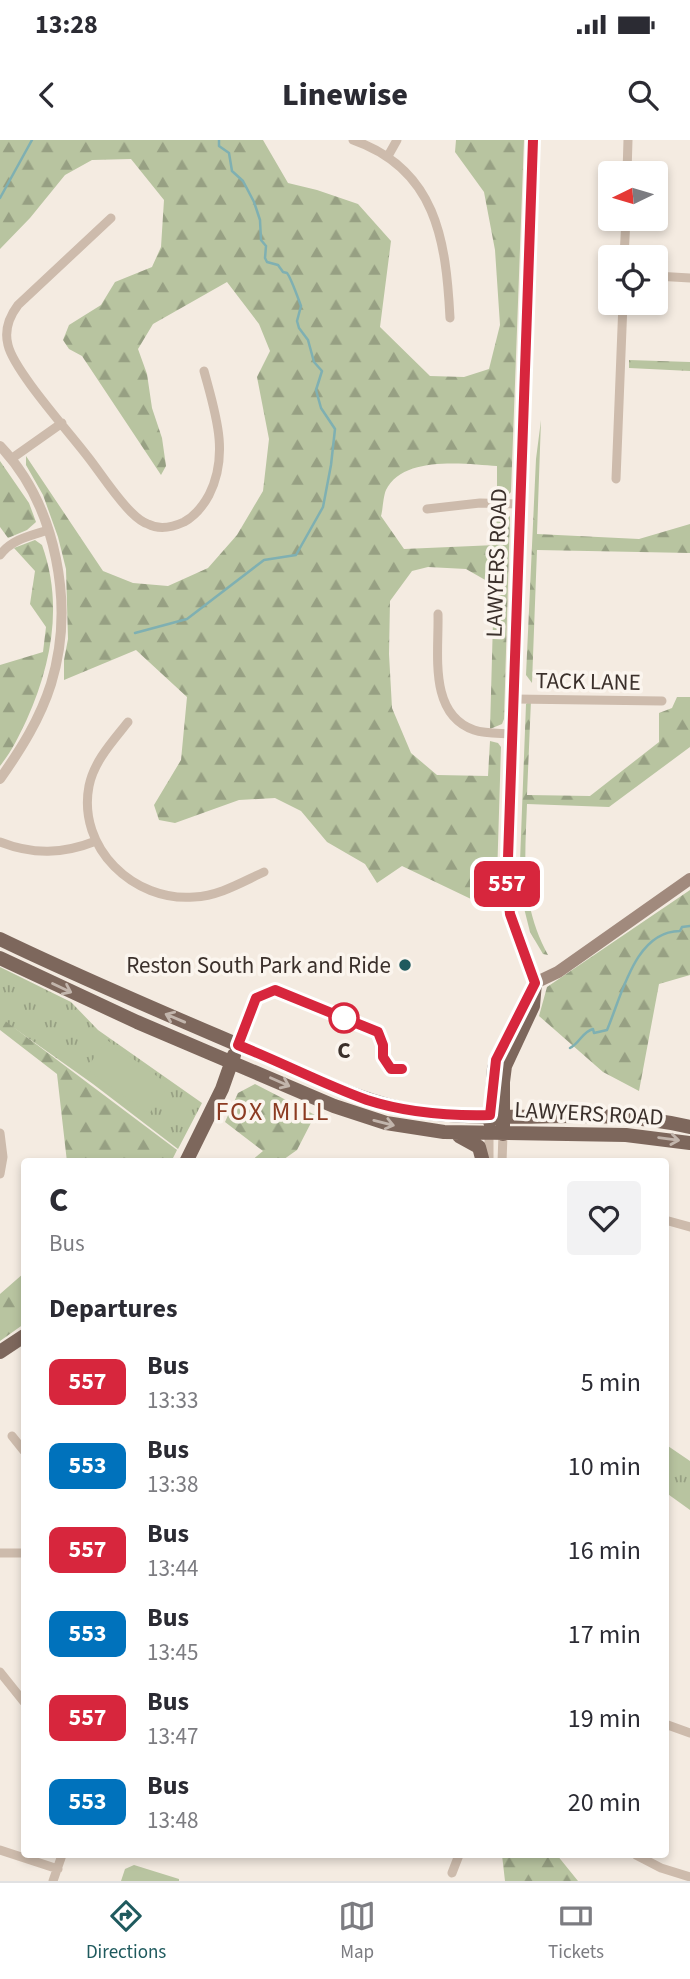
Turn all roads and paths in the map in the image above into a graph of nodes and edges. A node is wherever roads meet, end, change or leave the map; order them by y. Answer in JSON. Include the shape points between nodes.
{"nodes":[{"id":1,"x":353,"y":140,"type":"edge"},
{"id":2,"x":397,"y":140,"type":"edge"},
{"id":3,"x":533,"y":140,"type":"edge"},
{"id":4,"x":628,"y":140,"type":"edge"},
{"id":5,"x":388,"y":156,"type":"junction"},
{"id":6,"x":627,"y":161,"type":"edge"},
{"id":7,"x":111,"y":218,"type":"dead end"},
{"id":8,"x":668,"y":277,"type":"edge"},
{"id":9,"x":690,"y":278,"type":"edge"},
{"id":10,"x":623,"y":315,"type":"edge"},
{"id":11,"x":450,"y":318,"type":"dead end"},
{"id":12,"x":204,"y":371,"type":"dead end"},
{"id":13,"x":62,"y":423,"type":"junction"},
{"id":14,"x":0,"y":446,"type":"edge"},
{"id":15,"x":11,"y":459,"type":"junction"},
{"id":16,"x":617,"y":479,"type":"dead end"},
{"id":17,"x":521,"y":504,"type":"junction"},
{"id":18,"x":428,"y":509,"type":"dead end"},
{"id":19,"x":48,"y":530,"type":"junction"},
{"id":20,"x":0,"y":555,"type":"edge"},
{"id":21,"x":438,"y":614,"type":"dead end"},
{"id":22,"x":514,"y":699,"type":"junction"},
{"id":23,"x":662,"y":701,"type":"dead end"},
{"id":24,"x":128,"y":722,"type":"dead end"},
{"id":25,"x":512,"y":734,"type":"junction"},
{"id":26,"x":0,"y":779,"type":"edge"},
{"id":27,"x":96,"y":841,"type":"junction"},
{"id":28,"x":0,"y":842,"type":"edge"},
{"id":29,"x":264,"y":872,"type":"dead end"},
{"id":30,"x":690,"y":879,"type":"edge"},
{"id":31,"x":0,"y":939,"type":"edge"},
{"id":32,"x":0,"y":958,"type":"edge"},
{"id":33,"x":535,"y":983,"type":"junction"},
{"id":34,"x":238,"y":1045,"type":"junction"},
{"id":35,"x":232,"y":1062,"type":"junction"},
{"id":36,"x":497,"y":1115,"type":"junction"},
{"id":37,"x":690,"y":1127,"type":"edge"},
{"id":38,"x":444,"y":1132,"type":"junction"},
{"id":39,"x":0,"y":1133,"type":"edge"},
{"id":40,"x":496,"y":1134,"type":"junction"},
{"id":41,"x":690,"y":1143,"type":"edge"},
{"id":42,"x":188,"y":1158,"type":"edge"},
{"id":43,"x":483,"y":1158,"type":"edge"},
{"id":44,"x":490,"y":1158,"type":"edge"},
{"id":45,"x":501,"y":1158,"type":"edge"},
{"id":46,"x":0,"y":1174,"type":"edge"},
{"id":47,"x":669,"y":1221,"type":"edge"},
{"id":48,"x":690,"y":1227,"type":"edge"},
{"id":49,"x":21,"y":1338,"type":"edge"},
{"id":50,"x":0,"y":1352,"type":"edge"},
{"id":51,"x":12,"y":1436,"type":"dead end"},
{"id":52,"x":21,"y":1447,"type":"edge"},
{"id":53,"x":0,"y":1552,"type":"edge"},
{"id":54,"x":21,"y":1553,"type":"edge"},
{"id":55,"x":0,"y":1672,"type":"edge"},
{"id":56,"x":21,"y":1698,"type":"edge"},
{"id":57,"x":669,"y":1725,"type":"edge"},
{"id":58,"x":690,"y":1733,"type":"edge"},
{"id":59,"x":0,"y":1850,"type":"edge"},
{"id":60,"x":21,"y":1857,"type":"edge"},
{"id":61,"x":24,"y":1858,"type":"edge"},
{"id":62,"x":61,"y":1858,"type":"edge"},
{"id":63,"x":458,"y":1858,"type":"edge"},
{"id":64,"x":642,"y":1858,"type":"edge"},
{"id":65,"x":58,"y":1869,"type":"junction"},
{"id":66,"x":452,"y":1873,"type":"dead end"},
{"id":67,"x":690,"y":1877,"type":"edge"},
{"id":68,"x":53,"y":1881,"type":"edge"}],
"edges":[{"from":1,"to":5,"type":"street"},
{"from":2,"to":5,"type":"street"},
{"from":3,"to":17,"type":"main road","name":"LAWYERS ROAD"},
{"from":4,"to":6,"type":"street"},
{"from":5,"to":11,"type":"street","via":[[414,181],[434,214],[443,244]]},
{"from":7,"to":13,"type":"street","via":[[18,305],[7,329],[11,354]]},
{"from":8,"to":9,"type":"street"},
{"from":10,"to":16,"type":"street"},
{"from":12,"to":13,"type":"street","via":[[218,427],[218,469],[197,512],[171,527],[155,527],[138,519]]},
{"from":13,"to":15,"type":"street"},
{"from":14,"to":15,"type":"street"},
{"from":15,"to":19,"type":"street","via":[[30,487]]},
{"from":17,"to":18,"type":"street"},
{"from":17,"to":22,"type":"main road","name":"LAWYERS ROAD"},
{"from":19,"to":20,"type":"street","via":[[19,539]]},
{"from":19,"to":26,"type":"street","via":[[61,592],[56,663],[35,724]]},
{"from":21,"to":25,"type":"street","via":[[440,688],[446,707],[474,730]]},
{"from":22,"to":23,"type":"street","name":"TACK LANE"},
{"from":22,"to":25,"type":"main road","name":"LAWYERS ROAD"},
{"from":24,"to":27,"type":"street","via":[[105,751],[89,784],[88,810]]},
{"from":25,"to":33,"type":"main road","name":"LAWYERS ROAD","via":[[507,899]]},
{"from":27,"to":28,"type":"street","via":[[71,850],[38,852]]},
{"from":27,"to":29,"type":"street","via":[[112,865],[131,881],[169,896],[209,895]]},
{"from":30,"to":33,"type":"main road","via":[[558,972]]},
{"from":34,"to":31,"type":"main road","one_way":true},
{"from":32,"to":35,"type":"main road","one_way":true},
{"from":33,"to":36,"type":"main road","name":"LAWYERS ROAD","via":[[496,1060]]},
{"from":34,"to":35,"type":"main road"},
{"from":34,"to":36,"type":"main road","via":[[392,1107],[448,1115]]},
{"from":35,"to":38,"type":"main road","one_way":true,"via":[[360,1116]]},
{"from":35,"to":42,"type":"main road"},
{"from":36,"to":37,"type":"main road","name":"LAWYERS ROAD","via":[[629,1116]]},
{"from":36,"to":40,"type":"main road","name":"LAWYERS ROAD"},
{"from":38,"to":40,"type":"main road"},
{"from":38,"to":43,"type":"main road","via":[[475,1143]]},
{"from":39,"to":46,"type":"street"},
{"from":40,"to":41,"type":"main road","name":"LAWYERS ROAD","one_way":true,"via":[[626,1135]]},
{"from":40,"to":44,"type":"street"},
{"from":40,"to":45,"type":"street"},
{"from":47,"to":48,"type":"street"},
{"from":49,"to":50,"type":"main road"},
{"from":51,"to":52,"type":"street"},
{"from":53,"to":54,"type":"street"},
{"from":55,"to":56,"type":"street"},
{"from":57,"to":58,"type":"street"},
{"from":59,"to":60,"type":"street"},
{"from":61,"to":65,"type":"street"},
{"from":62,"to":65,"type":"street"},
{"from":63,"to":66,"type":"street"},
{"from":64,"to":67,"type":"street"},
{"from":65,"to":68,"type":"street"}]}
